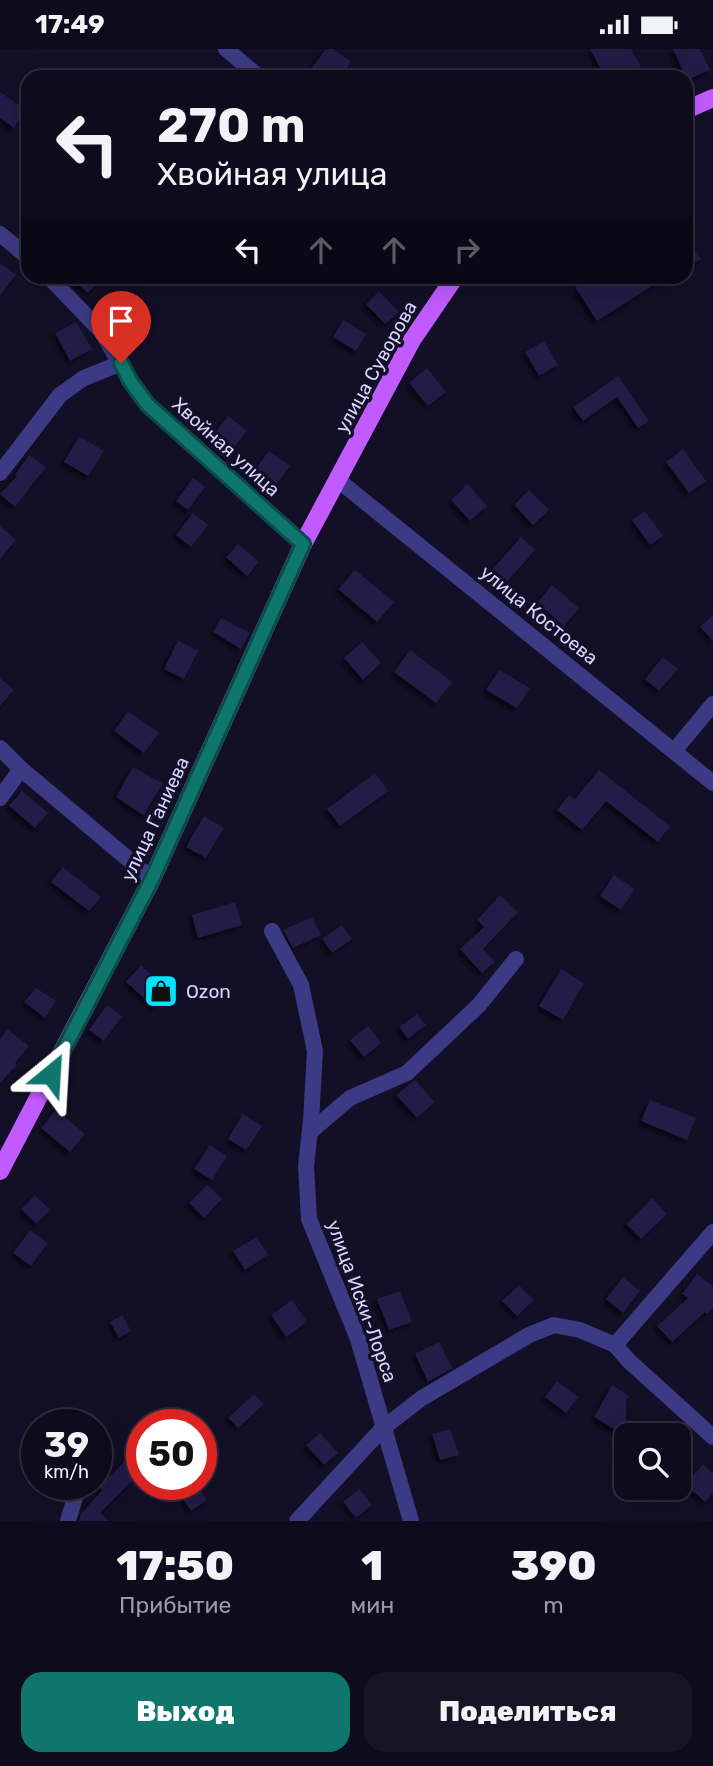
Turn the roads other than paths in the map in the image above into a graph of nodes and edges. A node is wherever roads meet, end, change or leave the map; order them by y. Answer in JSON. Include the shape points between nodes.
{"nodes":[{"id":1,"x":226,"y":49,"type":"edge"},
{"id":2,"x":251,"y":70,"type":"edge"},
{"id":3,"x":713,"y":98,"type":"edge"},
{"id":4,"x":693,"y":107,"type":"edge"},
{"id":5,"x":0,"y":234,"type":"edge"},
{"id":6,"x":21,"y":251,"type":"edge"},
{"id":7,"x":56,"y":284,"type":"edge"},
{"id":8,"x":448,"y":284,"type":"edge"},
{"id":9,"x":121,"y":363,"type":"junction"},
{"id":10,"x":0,"y":473,"type":"edge"},
{"id":11,"x":338,"y":480,"type":"junction"},
{"id":12,"x":303,"y":544,"type":"junction"},
{"id":13,"x":713,"y":704,"type":"edge"},
{"id":14,"x":0,"y":748,"type":"edge"},
{"id":15,"x":674,"y":751,"type":"junction"},
{"id":16,"x":21,"y":769,"type":"junction"},
{"id":17,"x":713,"y":783,"type":"edge"},
{"id":18,"x":0,"y":798,"type":"edge"},
{"id":19,"x":152,"y":879,"type":"junction"},
{"id":20,"x":272,"y":930,"type":"dead end"},
{"id":21,"x":516,"y":959,"type":"dead end"},
{"id":22,"x":310,"y":1132,"type":"junction"},
{"id":23,"x":0,"y":1171,"type":"edge"},
{"id":24,"x":713,"y":1232,"type":"edge"},
{"id":25,"x":615,"y":1345,"type":"junction"},
{"id":26,"x":383,"y":1428,"type":"junction"},
{"id":27,"x":713,"y":1437,"type":"edge"},
{"id":28,"x":74,"y":1500,"type":"edge"},
{"id":29,"x":68,"y":1521,"type":"edge"},
{"id":30,"x":297,"y":1521,"type":"edge"},
{"id":31,"x":411,"y":1521,"type":"edge"}],
"edges":[{"from":1,"to":2,"type":"street"},
{"from":3,"to":4,"type":"main road"},
{"from":5,"to":6,"type":"street"},
{"from":7,"to":9,"type":"street","name":"Хвойная улица","via":[[101,331]]},
{"from":8,"to":11,"type":"main road","name":"улица Суворова","via":[[412,340]]},
{"from":9,"to":10,"type":"street","via":[[84,378],[60,395]]},
{"from":9,"to":12,"type":"street","name":"Хвойная улица","via":[[147,404]]},
{"from":11,"to":12,"type":"main road","name":"улица Ганиева"},
{"from":11,"to":15,"type":"street","name":"улица Костоева"},
{"from":12,"to":19,"type":"main road","name":"улица Ганиева"},
{"from":13,"to":15,"type":"street"},
{"from":14,"to":16,"type":"street"},
{"from":15,"to":17,"type":"street","name":"улица Костоева"},
{"from":16,"to":18,"type":"street"},
{"from":16,"to":19,"type":"street"},
{"from":19,"to":23,"type":"main road","name":"улица Ганиева"},
{"from":20,"to":22,"type":"street","name":"улица Иски-Лорса","via":[[301,985],[315,1051]]},
{"from":21,"to":22,"type":"street","via":[[480,1005],[407,1073],[350,1098]]},
{"from":22,"to":26,"type":"street","name":"улица Иски-Лорса","via":[[306,1166],[309,1219],[358,1339]]},
{"from":24,"to":25,"type":"street"},
{"from":25,"to":26,"type":"street","via":[[554,1325],[422,1398]]},
{"from":25,"to":27,"type":"street"},
{"from":26,"to":30,"type":"street"},
{"from":26,"to":31,"type":"street","name":"улица Иски-Лорса"},
{"from":28,"to":29,"type":"street"}]}
